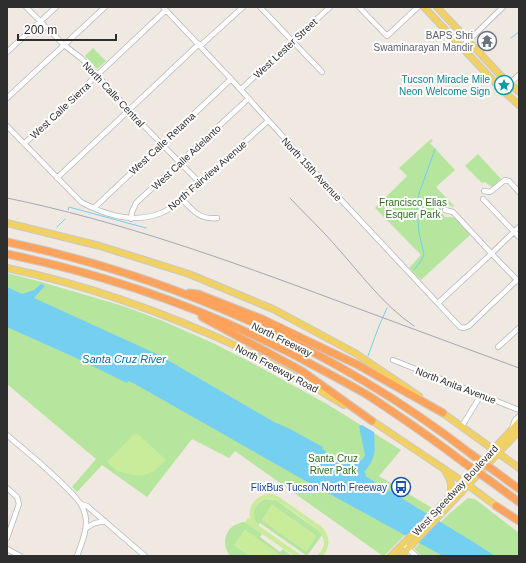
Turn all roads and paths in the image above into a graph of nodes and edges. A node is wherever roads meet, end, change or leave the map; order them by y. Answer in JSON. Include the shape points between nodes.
{"nodes":[{"id":1,"x":26,"y":7,"type":"edge"},
{"id":2,"x":56,"y":7,"type":"edge"},
{"id":3,"x":105,"y":7,"type":"edge"},
{"id":4,"x":242,"y":7,"type":"edge"},
{"id":5,"x":260,"y":7,"type":"edge"},
{"id":6,"x":330,"y":7,"type":"edge"},
{"id":7,"x":359,"y":7,"type":"edge"},
{"id":8,"x":418,"y":7,"type":"edge"},
{"id":9,"x":424,"y":7,"type":"edge"},
{"id":10,"x":437,"y":7,"type":"edge"},
{"id":11,"x":503,"y":7,"type":"edge"},
{"id":12,"x":165,"y":9,"type":"edge"},
{"id":13,"x":40,"y":21,"type":"junction"},
{"id":14,"x":468,"y":40,"type":"junction"},
{"id":15,"x":293,"y":41,"type":"junction"},
{"id":16,"x":64,"y":45,"type":"junction"},
{"id":17,"x":199,"y":45,"type":"junction"},
{"id":18,"x":462,"y":47,"type":"junction"},
{"id":19,"x":7,"y":52,"type":"edge"},
{"id":20,"x":479,"y":66,"type":"junction"},
{"id":21,"x":322,"y":72,"type":"dead end"},
{"id":22,"x":519,"y":75,"type":"edge"},
{"id":23,"x":97,"y":76,"type":"junction"},
{"id":24,"x":231,"y":78,"type":"junction"},
{"id":25,"x":509,"y":84,"type":"junction"},
{"id":26,"x":241,"y":89,"type":"junction"},
{"id":27,"x":519,"y":92,"type":"edge"},
{"id":28,"x":7,"y":98,"type":"edge"},
{"id":29,"x":248,"y":99,"type":"junction"},
{"id":30,"x":519,"y":105,"type":"edge"},
{"id":31,"x":130,"y":109,"type":"junction"},
{"id":32,"x":268,"y":121,"type":"junction"},
{"id":33,"x":7,"y":126,"type":"edge"},
{"id":34,"x":24,"y":144,"type":"junction"},
{"id":35,"x":162,"y":144,"type":"junction"},
{"id":36,"x":180,"y":163,"type":"junction"},
{"id":37,"x":57,"y":178,"type":"junction"},
{"id":38,"x":200,"y":182,"type":"junction"},
{"id":39,"x":484,"y":191,"type":"dead end"},
{"id":40,"x":519,"y":192,"type":"edge"},
{"id":41,"x":182,"y":199,"type":"junction"},
{"id":42,"x":483,"y":199,"type":"dead end"},
{"id":43,"x":94,"y":208,"type":"junction"},
{"id":44,"x":446,"y":210,"type":"dead end"},
{"id":45,"x":217,"y":218,"type":"dead end"},
{"id":46,"x":131,"y":219,"type":"junction"},
{"id":47,"x":7,"y":223,"type":"edge"},
{"id":48,"x":519,"y":227,"type":"edge"},
{"id":49,"x":514,"y":232,"type":"junction"},
{"id":50,"x":519,"y":237,"type":"edge"},
{"id":51,"x":7,"y":238,"type":"edge"},
{"id":52,"x":7,"y":242,"type":"edge"},
{"id":53,"x":18,"y":245,"type":"junction"},
{"id":54,"x":491,"y":253,"type":"junction"},
{"id":55,"x":7,"y":254,"type":"edge"},
{"id":56,"x":7,"y":268,"type":"edge"},
{"id":57,"x":518,"y":281,"type":"edge"},
{"id":58,"x":180,"y":292,"type":"junction"},
{"id":59,"x":173,"y":302,"type":"junction"},
{"id":60,"x":438,"y":303,"type":"junction"},
{"id":61,"x":519,"y":328,"type":"edge"},
{"id":62,"x":498,"y":347,"type":"dead end"},
{"id":63,"x":393,"y":360,"type":"dead end"},
{"id":64,"x":481,"y":395,"type":"junction"},
{"id":65,"x":519,"y":410,"type":"edge"},
{"id":66,"x":443,"y":413,"type":"junction"},
{"id":67,"x":519,"y":416,"type":"edge"},
{"id":68,"x":372,"y":421,"type":"junction"},
{"id":69,"x":519,"y":422,"type":"edge"},
{"id":70,"x":462,"y":426,"type":"junction"},
{"id":71,"x":516,"y":433,"type":"edge"},
{"id":72,"x":7,"y":435,"type":"edge"},
{"id":73,"x":509,"y":442,"type":"junction"},
{"id":74,"x":493,"y":449,"type":"junction"},
{"id":75,"x":499,"y":453,"type":"junction"},
{"id":76,"x":518,"y":467,"type":"edge"},
{"id":77,"x":443,"y":468,"type":"junction"},
{"id":78,"x":462,"y":481,"type":"junction"},
{"id":79,"x":468,"y":485,"type":"junction"},
{"id":80,"x":7,"y":488,"type":"edge"},
{"id":81,"x":519,"y":489,"type":"edge"},
{"id":82,"x":449,"y":496,"type":"junction"},
{"id":83,"x":519,"y":502,"type":"edge"},
{"id":84,"x":81,"y":504,"type":"junction"},
{"id":85,"x":496,"y":506,"type":"joint"},
{"id":86,"x":436,"y":515,"type":"junction"},
{"id":87,"x":105,"y":521,"type":"junction"},
{"id":88,"x":519,"y":522,"type":"edge"},
{"id":89,"x":86,"y":528,"type":"junction"},
{"id":90,"x":7,"y":538,"type":"edge"},
{"id":91,"x":405,"y":543,"type":"junction"},
{"id":92,"x":7,"y":549,"type":"edge"},
{"id":93,"x":408,"y":550,"type":"junction"},
{"id":94,"x":20,"y":556,"type":"edge"},
{"id":95,"x":77,"y":556,"type":"edge"},
{"id":96,"x":145,"y":556,"type":"edge"},
{"id":97,"x":391,"y":556,"type":"edge"},
{"id":98,"x":401,"y":556,"type":"edge"},
{"id":99,"x":416,"y":556,"type":"edge"}],
"edges":[{"from":1,"to":13,"type":"street","name":"North Calle Central"},
{"from":2,"to":13,"type":"street"},
{"from":3,"to":16,"type":"street"},
{"from":4,"to":17,"type":"street"},
{"from":5,"to":15,"type":"street"},
{"from":6,"to":15,"type":"street","name":"West Lester Street"},
{"from":7,"to":8,"type":"street","via":[[387,36]]},
{"from":9,"to":18,"type":"main road"},
{"from":10,"to":14,"type":"main road"},
{"from":11,"to":14,"type":"street"},
{"from":12,"to":17,"type":"street","name":"North 15th Avenue"},
{"from":12,"to":23,"type":"street","name":"West Calle Sierra"},
{"from":13,"to":16,"type":"street","name":"North Calle Central"},
{"from":13,"to":19,"type":"street"},
{"from":14,"to":18,"type":"street"},
{"from":14,"to":25,"type":"main road"},
{"from":15,"to":21,"type":"street"},
{"from":15,"to":26,"type":"street","name":"West Lester Street"},
{"from":16,"to":23,"type":"street","name":"North Calle Central"},
{"from":16,"to":28,"type":"street"},
{"from":17,"to":24,"type":"street","name":"North 15th Avenue"},
{"from":17,"to":31,"type":"street"},
{"from":18,"to":20,"type":"main road"},
{"from":20,"to":25,"type":"main road","via":[[486,66],[499,79]]},
{"from":20,"to":30,"type":"main road"},
{"from":22,"to":25,"type":"street"},
{"from":23,"to":31,"type":"street","name":"North Calle Central"},
{"from":23,"to":34,"type":"street","name":"West Calle Sierra"},
{"from":24,"to":26,"type":"street","name":"North 15th Avenue"},
{"from":24,"to":35,"type":"street","name":"West Calle Retama"},
{"from":25,"to":27,"type":"main road"},
{"from":26,"to":29,"type":"street","name":"North 15th Avenue"},
{"from":29,"to":32,"type":"street","name":"North 15th Avenue"},
{"from":29,"to":36,"type":"street","name":"West Calle Adelanto"},
{"from":31,"to":35,"type":"street","name":"North Calle Central"},
{"from":31,"to":37,"type":"street"},
{"from":32,"to":38,"type":"street","name":"North Fairview Avenue"},
{"from":32,"to":60,"type":"street","name":"North 15th Avenue"},
{"from":33,"to":34,"type":"street","name":"North Fairview Avenue"},
{"from":34,"to":37,"type":"street","name":"North Fairview Avenue"},
{"from":35,"to":36,"type":"street","name":"North Calle Central"},
{"from":35,"to":43,"type":"street","name":"West Calle Retama"},
{"from":36,"to":38,"type":"street","name":"North Calle Central"},
{"from":36,"to":46,"type":"street","name":"West Calle Adelanto","via":[[136,203]]},
{"from":37,"to":43,"type":"street","name":"North Fairview Avenue","via":[[81,202]]},
{"from":38,"to":41,"type":"street","name":"North Fairview Avenue"},
{"from":39,"to":40,"type":"street","via":[[490,192],[505,180]]},
{"from":41,"to":45,"type":"street","via":[[200,216]]},
{"from":41,"to":46,"type":"street","name":"North Fairview Avenue","via":[[161,214]]},
{"from":42,"to":49,"type":"street"},
{"from":43,"to":46,"type":"street","name":"North Fairview Avenue"},
{"from":44,"to":54,"type":"street","via":[[453,212]]},
{"from":47,"to":66,"type":"main road","via":[[100,246],[189,274],[273,309],[355,353]]},
{"from":48,"to":49,"type":"street"},
{"from":49,"to":50,"type":"street"},
{"from":49,"to":54,"type":"street"},
{"from":51,"to":53,"type":"highway"},
{"from":52,"to":53,"type":"highway","name":"North Freeway"},
{"from":53,"to":58,"type":"highway","name":"North Freeway","via":[[99,265]]},
{"from":54,"to":57,"type":"street"},
{"from":54,"to":60,"type":"street"},
{"from":55,"to":59,"type":"highway","name":"North Freeway","via":[[99,277]]},
{"from":56,"to":68,"type":"main road","name":"North Freeway Road","via":[[95,291],[172,319],[242,349]]},
{"from":57,"to":60,"type":"street","name":"North 15th Avenue","via":[[464,328],[460,327]]},
{"from":58,"to":66,"type":"highway","via":[[198,294],[262,319],[358,365]]},
{"from":58,"to":81,"type":"highway","name":"North Freeway","bridge":true,"via":[[278,334],[374,386],[436,427]]},
{"from":59,"to":68,"type":"highway","via":[[302,371]]},
{"from":59,"to":83,"type":"highway","name":"North Freeway","bridge":true,"via":[[235,327],[296,356],[368,396]]},
{"from":61,"to":62,"type":"street"},
{"from":63,"to":64,"type":"street","name":"North Anita Avenue"},
{"from":64,"to":65,"type":"street","name":"North Anita Avenue"},
{"from":64,"to":70,"type":"street"},
{"from":66,"to":70,"type":"main road"},
{"from":67,"to":71,"type":"street","via":[[515,420]]},
{"from":68,"to":77,"type":"main road","name":"North Freeway Road"},
{"from":69,"to":71,"type":"main road","name":"West Speedway Boulevard"},
{"from":70,"to":74,"type":"main road"},
{"from":71,"to":73,"type":"main road","name":"West Speedway Boulevard"},
{"from":71,"to":74,"type":"main road","name":"West Speedway Boulevard"},
{"from":72,"to":84,"type":"street"},
{"from":73,"to":75,"type":"main road","name":"West Speedway Boulevard"},
{"from":73,"to":76,"type":"main road","via":[[508,456]]},
{"from":74,"to":75,"type":"main road"},
{"from":74,"to":78,"type":"main road","name":"West Speedway Boulevard"},
{"from":75,"to":76,"type":"main road"},
{"from":75,"to":79,"type":"main road","name":"West Speedway Boulevard"},
{"from":77,"to":78,"type":"main road","name":"North Freeway Road"},
{"from":77,"to":82,"type":"main road","via":[[452,484]]},
{"from":78,"to":79,"type":"main road","name":"North Freeway Road"},
{"from":78,"to":82,"type":"main road","name":"West Speedway Boulevard"},
{"from":79,"to":85,"type":"main road","name":"North Freeway Road"},
{"from":79,"to":86,"type":"main road","name":"West Speedway Boulevard"},
{"from":80,"to":90,"type":"street","via":[[17,497],[19,504]]},
{"from":82,"to":86,"type":"main road","name":"West Speedway Boulevard"},
{"from":84,"to":87,"type":"street"},
{"from":84,"to":89,"type":"street"},
{"from":85,"to":88,"type":"highway"},
{"from":86,"to":91,"type":"main road","name":"West Speedway Boulevard"},
{"from":86,"to":93,"type":"main road","name":"West Speedway Boulevard"},
{"from":87,"to":89,"type":"street"},
{"from":87,"to":96,"type":"street"},
{"from":89,"to":95,"type":"street"},
{"from":91,"to":93,"type":"street"},
{"from":91,"to":97,"type":"main road","name":"West Speedway Boulevard"},
{"from":92,"to":94,"type":"street"},
{"from":93,"to":98,"type":"main road","name":"West Speedway Boulevard"},
{"from":93,"to":99,"type":"street"}]}
